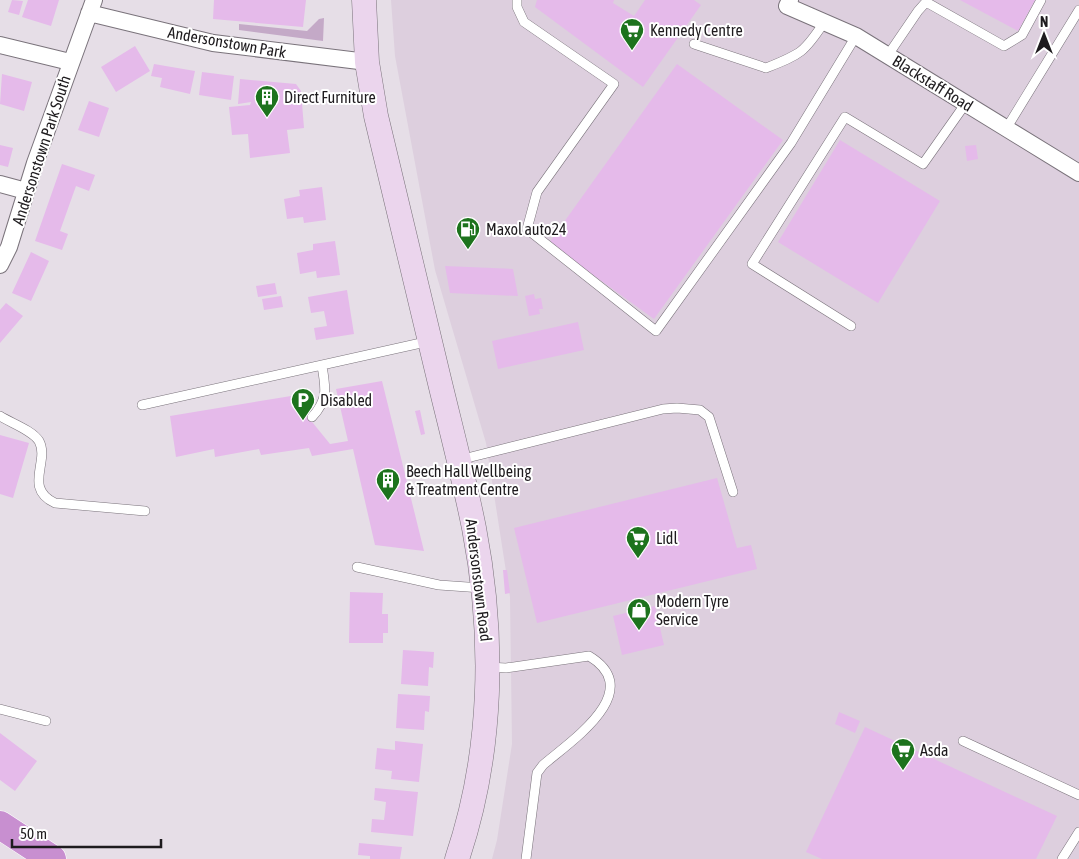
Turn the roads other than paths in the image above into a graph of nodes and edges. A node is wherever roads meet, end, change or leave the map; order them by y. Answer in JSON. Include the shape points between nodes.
{"nodes":[{"id":1,"x":364,"y":0,"type":"edge"},
{"id":2,"x":518,"y":0,"type":"edge"},
{"id":3,"x":790,"y":0,"type":"edge"},
{"id":4,"x":1041,"y":0,"type":"edge"},
{"id":5,"x":91,"y":6,"type":"edge"},
{"id":6,"x":1079,"y":10,"type":"edge"},
{"id":7,"x":825,"y":21,"type":"junction"},
{"id":8,"x":856,"y":36,"type":"junction"},
{"id":9,"x":694,"y":44,"type":"dead end"},
{"id":10,"x":0,"y":45,"type":"edge"},
{"id":11,"x":888,"y":55,"type":"junction"},
{"id":12,"x":70,"y":62,"type":"junction"},
{"id":13,"x":367,"y":62,"type":"junction"},
{"id":14,"x":966,"y":103,"type":"junction"},
{"id":15,"x":1006,"y":128,"type":"junction"},
{"id":16,"x":1079,"y":173,"type":"edge"},
{"id":17,"x":0,"y":184,"type":"edge"},
{"id":18,"x":26,"y":191,"type":"junction"},
{"id":19,"x":0,"y":265,"type":"edge"},
{"id":20,"x":851,"y":326,"type":"dead end"},
{"id":21,"x":430,"y":341,"type":"junction"},
{"id":22,"x":322,"y":366,"type":"junction"},
{"id":23,"x":142,"y":405,"type":"dead end"},
{"id":24,"x":0,"y":416,"type":"edge"},
{"id":25,"x":312,"y":417,"type":"dead end"},
{"id":26,"x":458,"y":460,"type":"junction"},
{"id":27,"x":733,"y":492,"type":"dead end"},
{"id":28,"x":145,"y":511,"type":"dead end"},
{"id":29,"x":357,"y":567,"type":"dead end"},
{"id":30,"x":482,"y":588,"type":"junction"},
{"id":31,"x":488,"y":668,"type":"junction"},
{"id":32,"x":0,"y":709,"type":"edge"},
{"id":33,"x":46,"y":721,"type":"dead end"},
{"id":34,"x":963,"y":741,"type":"dead end"},
{"id":35,"x":1079,"y":795,"type":"edge"},
{"id":36,"x":0,"y":825,"type":"edge"},
{"id":37,"x":1079,"y":832,"type":"edge"},
{"id":38,"x":52,"y":859,"type":"edge"},
{"id":39,"x":457,"y":859,"type":"edge"},
{"id":40,"x":526,"y":859,"type":"edge"},
{"id":41,"x":1062,"y":859,"type":"edge"}],
"edges":[{"from":1,"to":13,"type":"main road","name":"Andersonstown Road"},
{"from":2,"to":8,"type":"lane","via":[[517,7],[524,22],[614,84],[537,192],[527,229],[656,331],[791,143]]},
{"from":3,"to":7,"type":"street","name":"Blackstaff Road","via":[[788,6]]},
{"from":4,"to":11,"type":"lane","via":[[1022,35],[1004,46],[926,2]]},
{"from":5,"to":12,"type":"street","name":"Andersonstown Park South"},
{"from":5,"to":13,"type":"street","name":"Andersonstown Park","via":[[213,43]]},
{"from":6,"to":15,"type":"lane"},
{"from":7,"to":8,"type":"street","name":"Blackstaff Road"},
{"from":7,"to":9,"type":"lane","via":[[807,48],[766,68]]},
{"from":8,"to":11,"type":"street","name":"Blackstaff Road"},
{"from":10,"to":12,"type":"street"},
{"from":11,"to":14,"type":"street","name":"Blackstaff Road"},
{"from":12,"to":18,"type":"street","name":"Andersonstown Park South"},
{"from":13,"to":21,"type":"main road","name":"Andersonstown Road","via":[[379,128]]},
{"from":14,"to":15,"type":"street","name":"Blackstaff Road"},
{"from":14,"to":20,"type":"lane","via":[[923,164],[845,117],[752,264]]},
{"from":15,"to":16,"type":"street","name":"Blackstaff Road"},
{"from":17,"to":18,"type":"street"},
{"from":18,"to":19,"type":"street","name":"Andersonstown Park South","via":[[9,247]]},
{"from":21,"to":22,"type":"lane"},
{"from":21,"to":26,"type":"main road","name":"Andersonstown Road"},
{"from":22,"to":23,"type":"lane"},
{"from":22,"to":25,"type":"lane","via":[[326,389],[323,406]]},
{"from":24,"to":28,"type":"lane","via":[[36,436],[40,443],[39,485],[49,500]]},
{"from":26,"to":27,"type":"lane","via":[[658,410],[690,408],[709,417]]},
{"from":26,"to":30,"type":"main road","name":"Andersonstown Road","via":[[474,529]]},
{"from":29,"to":30,"type":"lane","via":[[439,585]]},
{"from":30,"to":31,"type":"main road","name":"Andersonstown Road"},
{"from":31,"to":39,"type":"main road","name":"Andersonstown Road","via":[[477,788]]},
{"from":31,"to":40,"type":"lane","via":[[589,656],[606,669],[609,681],[609,692],[596,720],[537,773]]},
{"from":32,"to":33,"type":"lane"},
{"from":34,"to":35,"type":"lane"},
{"from":36,"to":38,"type":"highway"},
{"from":37,"to":41,"type":"lane"}]}
